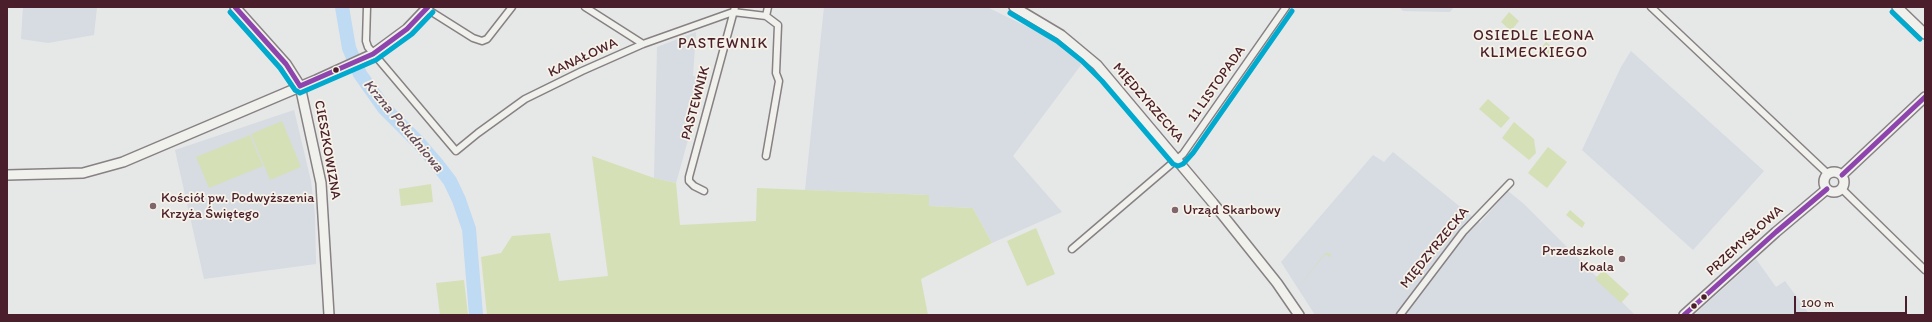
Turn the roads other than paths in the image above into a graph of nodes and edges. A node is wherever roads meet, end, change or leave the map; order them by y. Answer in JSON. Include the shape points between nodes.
{"nodes":[{"id":1,"x":235,"y":7,"type":"edge"},
{"id":2,"x":367,"y":7,"type":"edge"},
{"id":3,"x":512,"y":7,"type":"edge"},
{"id":4,"x":585,"y":7,"type":"edge"},
{"id":5,"x":768,"y":7,"type":"edge"},
{"id":6,"x":1014,"y":7,"type":"edge"},
{"id":7,"x":1286,"y":7,"type":"edge"},
{"id":8,"x":1651,"y":7,"type":"edge"},
{"id":9,"x":1896,"y":7,"type":"edge"},
{"id":10,"x":427,"y":8,"type":"edge"},
{"id":11,"x":734,"y":9,"type":"edge"},
{"id":12,"x":766,"y":16,"type":"junction"},
{"id":13,"x":1925,"y":34,"type":"edge"},
{"id":14,"x":643,"y":44,"type":"junction"},
{"id":15,"x":373,"y":54,"type":"junction"},
{"id":16,"x":300,"y":86,"type":"junction"},
{"id":17,"x":1925,"y":97,"type":"edge"},
{"id":18,"x":766,"y":156,"type":"dead end"},
{"id":19,"x":1178,"y":159,"type":"junction"},
{"id":20,"x":1828,"y":174,"type":"junction"},
{"id":21,"x":7,"y":175,"type":"edge"},
{"id":22,"x":1842,"y":175,"type":"junction"},
{"id":23,"x":1510,"y":183,"type":"dead end"},
{"id":24,"x":1827,"y":189,"type":"junction"},
{"id":25,"x":1842,"y":189,"type":"junction"},
{"id":26,"x":704,"y":191,"type":"dead end"},
{"id":27,"x":1072,"y":249,"type":"dead end"},
{"id":28,"x":1925,"y":270,"type":"edge"},
{"id":29,"x":329,"y":315,"type":"edge"},
{"id":30,"x":1299,"y":315,"type":"edge"},
{"id":31,"x":1400,"y":315,"type":"edge"},
{"id":32,"x":1684,"y":315,"type":"edge"}],
"edges":[{"from":1,"to":16,"type":"main road","via":[[286,64]]},
{"from":2,"to":15,"type":"street","via":[[366,41]]},
{"from":3,"to":10,"type":"street","via":[[487,39],[482,41],[473,38]]},
{"from":4,"to":14,"type":"street"},
{"from":5,"to":12,"type":"street"},
{"from":6,"to":19,"type":"main road","name":"MIĘDZYRZECKA","via":[[1061,35],[1087,56]]},
{"from":7,"to":19,"type":"street","name":"11 LISTOPADA"},
{"from":8,"to":20,"type":"street"},
{"from":9,"to":13,"type":"main road"},
{"from":10,"to":15,"type":"main road","via":[[403,32]]},
{"from":11,"to":12,"type":"street"},
{"from":11,"to":14,"type":"street","name":"KANAŁOWA"},
{"from":11,"to":26,"type":"street","name":"PASTEWNIK","via":[[688,177],[694,186]]},
{"from":12,"to":18,"type":"street","via":[[778,25],[776,73],[779,80]]},
{"from":14,"to":15,"type":"street","name":"KANAŁOWA","via":[[525,99],[456,151]]},
{"from":15,"to":16,"type":"main road"},
{"from":16,"to":21,"type":"main road","via":[[111,166],[70,174]]},
{"from":16,"to":29,"type":"main road","name":"CIESZKOWIZNA","via":[[321,183]]},
{"from":17,"to":22,"type":"main road"},
{"from":19,"to":27,"type":"street","name":"11 LISTOPADA"},
{"from":19,"to":30,"type":"main road","name":"MIĘDZYRZECKA","via":[[1277,283]]},
{"from":20,"to":22,"type":"main road","via":[[1837,172]]},
{"from":20,"to":24,"type":"main road","via":[[1824,180]]},
{"from":22,"to":25,"type":"main road","via":[[1845,184]]},
{"from":23,"to":31,"type":"street","name":"MIĘDZYRZECKA","via":[[1463,232]]},
{"from":24,"to":25,"type":"main road","via":[[1833,192]]},
{"from":24,"to":32,"type":"main road","name":"PRZEMYSŁOWA"},
{"from":25,"to":28,"type":"street"}]}
